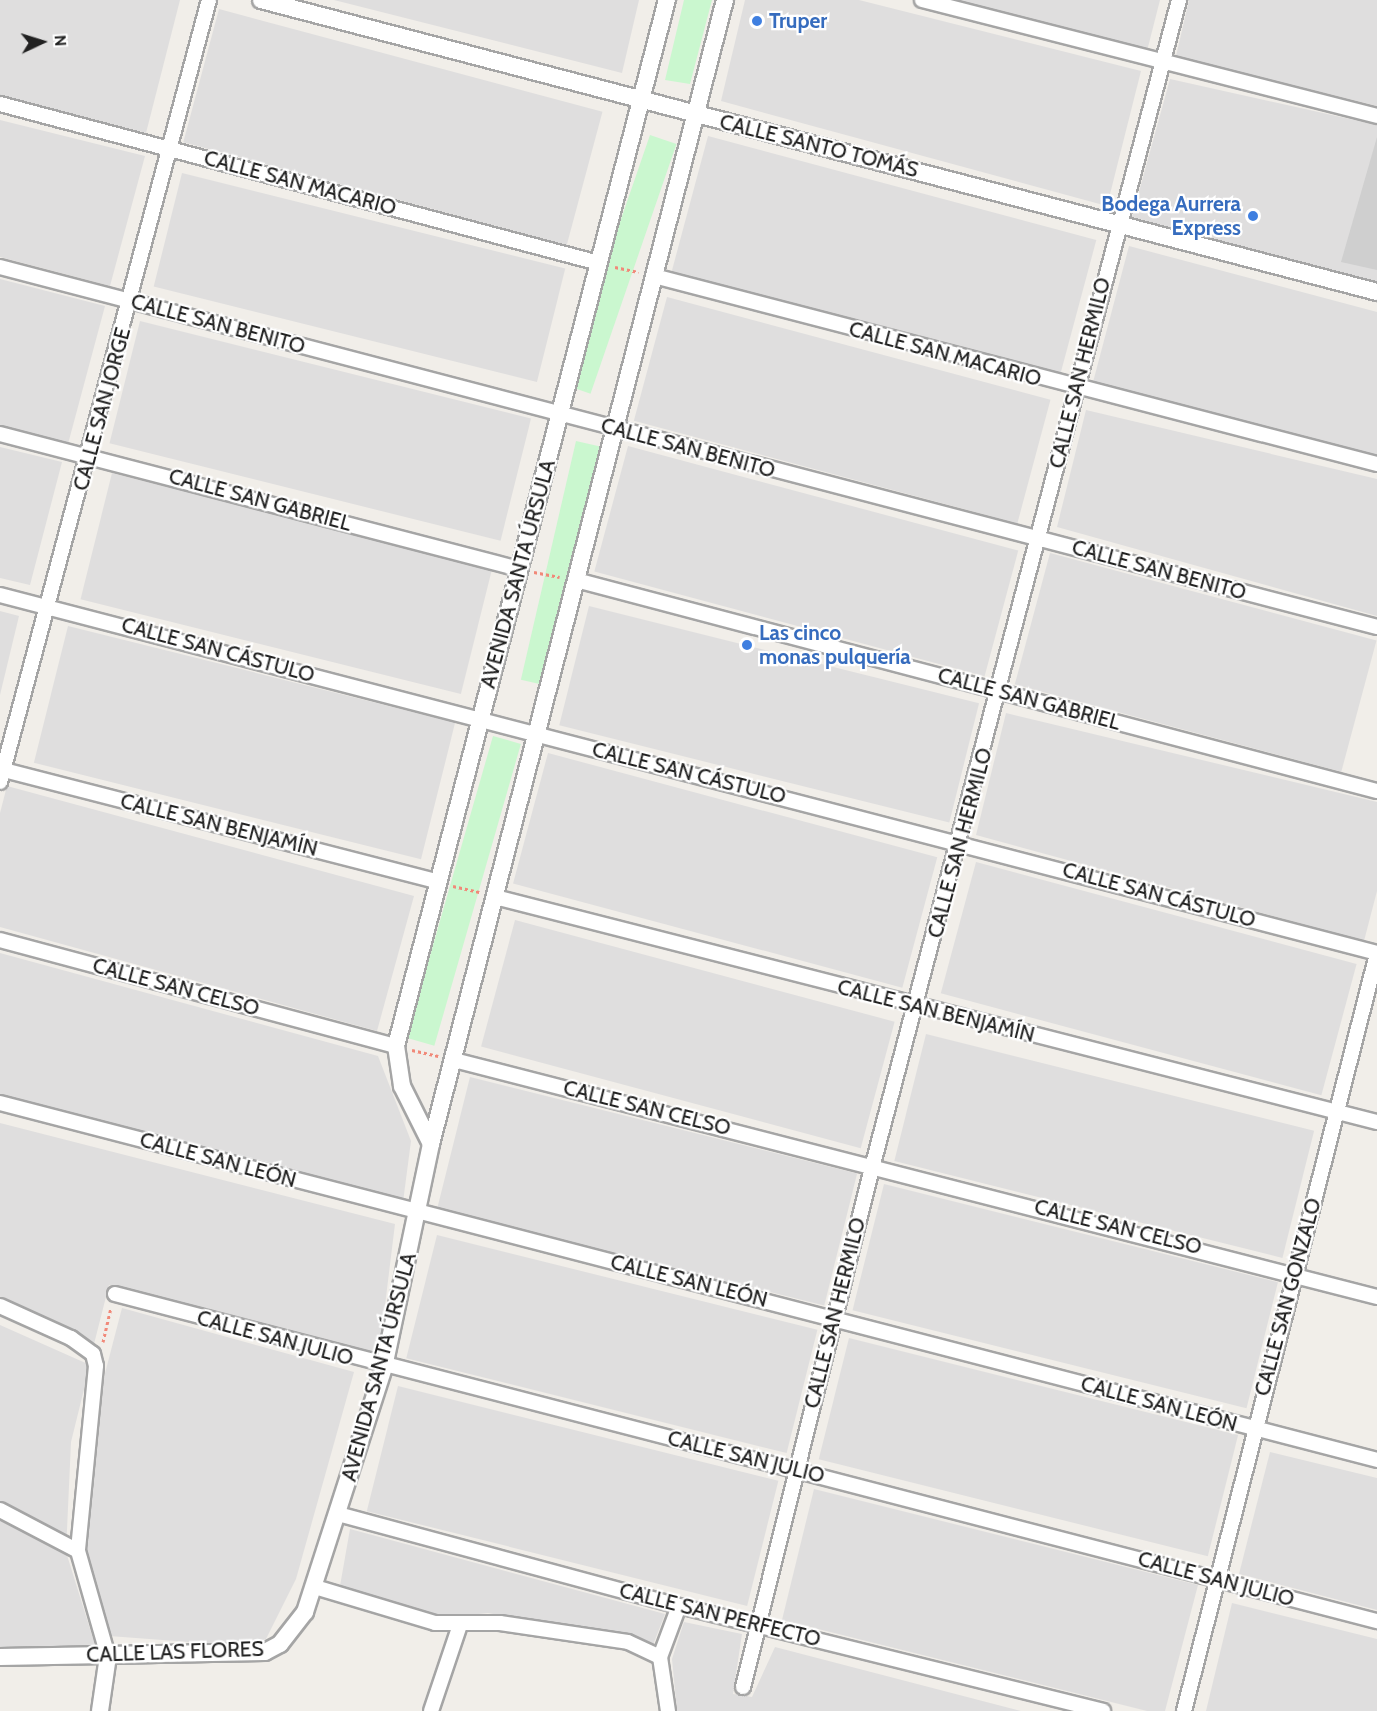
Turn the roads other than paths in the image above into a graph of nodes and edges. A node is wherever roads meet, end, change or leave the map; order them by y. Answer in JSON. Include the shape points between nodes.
{"nodes":[{"id":1,"x":209,"y":0,"type":"edge"},
{"id":2,"x":261,"y":0,"type":"edge"},
{"id":3,"x":667,"y":0,"type":"edge"},
{"id":4,"x":725,"y":0,"type":"edge"},
{"id":5,"x":922,"y":0,"type":"edge"},
{"id":6,"x":1179,"y":0,"type":"edge"},
{"id":7,"x":1162,"y":64,"type":"junction"},
{"id":8,"x":642,"y":100,"type":"junction"},
{"id":9,"x":0,"y":104,"type":"edge"},
{"id":10,"x":694,"y":114,"type":"junction"},
{"id":11,"x":1377,"y":116,"type":"edge"},
{"id":12,"x":171,"y":148,"type":"junction"},
{"id":13,"x":1119,"y":224,"type":"junction"},
{"id":14,"x":599,"y":262,"type":"junction"},
{"id":15,"x":0,"y":267,"type":"edge"},
{"id":16,"x":654,"y":276,"type":"junction"},
{"id":17,"x":1377,"y":292,"type":"edge"},
{"id":18,"x":131,"y":301,"type":"junction"},
{"id":19,"x":1075,"y":388,"type":"junction"},
{"id":20,"x":560,"y":415,"type":"junction"},
{"id":21,"x":614,"y":428,"type":"junction"},
{"id":22,"x":0,"y":434,"type":"edge"},
{"id":23,"x":91,"y":454,"type":"junction"},
{"id":24,"x":1377,"y":464,"type":"edge"},
{"id":25,"x":1038,"y":538,"type":"junction"},
{"id":26,"x":519,"y":569,"type":"junction"},
{"id":27,"x":576,"y":580,"type":"junction"},
{"id":28,"x":0,"y":595,"type":"edge"},
{"id":29,"x":50,"y":606,"type":"junction"},
{"id":30,"x":1377,"y":627,"type":"edge"},
{"id":31,"x":1000,"y":691,"type":"junction"},
{"id":32,"x":480,"y":719,"type":"junction"},
{"id":33,"x":536,"y":734,"type":"junction"},
{"id":34,"x":1,"y":774,"type":"edge"},
{"id":35,"x":1377,"y":791,"type":"edge"},
{"id":36,"x":960,"y":843,"type":"junction"},
{"id":37,"x":437,"y":881,"type":"junction"},
{"id":38,"x":495,"y":897,"type":"junction"},
{"id":39,"x":0,"y":940,"type":"edge"},
{"id":40,"x":1377,"y":953,"type":"edge"},
{"id":41,"x":916,"y":1006,"type":"junction"},
{"id":42,"x":396,"y":1046,"type":"junction"},
{"id":43,"x":454,"y":1060,"type":"junction"},
{"id":44,"x":0,"y":1103,"type":"edge"},
{"id":45,"x":1336,"y":1111,"type":"junction"},
{"id":46,"x":1377,"y":1122,"type":"edge"},
{"id":47,"x":431,"y":1144,"type":"junction"},
{"id":48,"x":873,"y":1164,"type":"junction"},
{"id":49,"x":420,"y":1213,"type":"junction"},
{"id":50,"x":1294,"y":1272,"type":"junction"},
{"id":51,"x":115,"y":1294,"type":"road end"},
{"id":52,"x":1377,"y":1297,"type":"edge"},
{"id":53,"x":0,"y":1306,"type":"edge"},
{"id":54,"x":834,"y":1318,"type":"junction"},
{"id":55,"x":384,"y":1366,"type":"junction"},
{"id":56,"x":1253,"y":1429,"type":"junction"},
{"id":57,"x":1377,"y":1460,"type":"edge"},
{"id":58,"x":796,"y":1469,"type":"junction"},
{"id":59,"x":0,"y":1510,"type":"edge"},
{"id":60,"x":338,"y":1514,"type":"junction"},
{"id":61,"x":78,"y":1551,"type":"junction"},
{"id":62,"x":1215,"y":1579,"type":"junction"},
{"id":63,"x":315,"y":1587,"type":"junction"},
{"id":64,"x":679,"y":1606,"type":"junction"},
{"id":65,"x":1377,"y":1621,"type":"edge"},
{"id":66,"x":757,"y":1624,"type":"junction"},
{"id":67,"x":460,"y":1625,"type":"junction"},
{"id":68,"x":108,"y":1656,"type":"junction"},
{"id":69,"x":0,"y":1657,"type":"edge"},
{"id":70,"x":660,"y":1657,"type":"junction"},
{"id":71,"x":743,"y":1688,"type":"dead end"},
{"id":72,"x":100,"y":1711,"type":"edge"},
{"id":73,"x":430,"y":1711,"type":"edge"},
{"id":74,"x":668,"y":1711,"type":"edge"},
{"id":75,"x":1103,"y":1711,"type":"edge"},
{"id":76,"x":1184,"y":1711,"type":"edge"}],
"edges":[{"from":1,"to":12,"type":"street","name":"CALLE SAN JORGE"},
{"from":2,"to":8,"type":"street","name":"CALLE SANTO TOMÁS"},
{"from":3,"to":8,"type":"street","name":"AVENIDA SANTA ÚRSULA"},
{"from":4,"to":10,"type":"street","name":"AVENIDA SANTA ÚRSULA"},
{"from":5,"to":7,"type":"street"},
{"from":6,"to":7,"type":"street","name":"CALLE SAN HERMILO"},
{"from":7,"to":11,"type":"street"},
{"from":7,"to":13,"type":"street","name":"CALLE SAN HERMILO"},
{"from":8,"to":10,"type":"street","name":"CALLE SANTO TOMÁS"},
{"from":8,"to":14,"type":"street","name":"AVENIDA SANTA ÚRSULA"},
{"from":9,"to":12,"type":"street","name":"CALLE SAN MACARIO"},
{"from":10,"to":13,"type":"street","name":"CALLE SANTO TOMÁS"},
{"from":10,"to":16,"type":"street","name":"AVENIDA SANTA ÚRSULA"},
{"from":12,"to":14,"type":"street","name":"CALLE SAN MACARIO"},
{"from":12,"to":18,"type":"street","name":"CALLE SAN JORGE"},
{"from":13,"to":17,"type":"street","name":"CALLE SANTO TOMÁS"},
{"from":13,"to":19,"type":"street","name":"CALLE SAN HERMILO"},
{"from":14,"to":20,"type":"street","name":"AVENIDA SANTA ÚRSULA"},
{"from":15,"to":18,"type":"street","name":"CALLE SAN BENITO"},
{"from":16,"to":19,"type":"street","name":"CALLE SAN MACARIO"},
{"from":16,"to":21,"type":"street","name":"AVENIDA SANTA ÚRSULA"},
{"from":18,"to":20,"type":"street","name":"CALLE SAN BENITO"},
{"from":18,"to":23,"type":"street","name":"CALLE SAN JORGE"},
{"from":19,"to":24,"type":"street","name":"CALLE SAN MACARIO"},
{"from":19,"to":25,"type":"street","name":"CALLE SAN HERMILO"},
{"from":20,"to":21,"type":"street","name":"CALLE SAN BENITO"},
{"from":20,"to":26,"type":"street","name":"AVENIDA SANTA ÚRSULA"},
{"from":21,"to":25,"type":"street","name":"CALLE SAN BENITO"},
{"from":21,"to":27,"type":"street","name":"AVENIDA SANTA ÚRSULA"},
{"from":22,"to":23,"type":"street","name":"CALLE SAN GABRIEL"},
{"from":23,"to":26,"type":"street","name":"CALLE SAN GABRIEL"},
{"from":23,"to":29,"type":"street","name":"CALLE SAN JORGE"},
{"from":25,"to":30,"type":"street","name":"CALLE SAN BENITO"},
{"from":25,"to":31,"type":"street","name":"CALLE SAN HERMILO"},
{"from":26,"to":32,"type":"street","name":"AVENIDA SANTA ÚRSULA"},
{"from":27,"to":31,"type":"street","name":"CALLE SAN GABRIEL"},
{"from":27,"to":33,"type":"street","name":"AVENIDA SANTA ÚRSULA"},
{"from":28,"to":29,"type":"street","name":"CALLE SAN CÁSTULO"},
{"from":29,"to":32,"type":"street","name":"CALLE SAN CÁSTULO"},
{"from":29,"to":34,"type":"street","name":"CALLE SAN JORGE"},
{"from":31,"to":35,"type":"street","name":"CALLE SAN GABRIEL"},
{"from":31,"to":36,"type":"street","name":"CALLE SAN HERMILO"},
{"from":32,"to":33,"type":"street","name":"CALLE SAN CÁSTULO"},
{"from":32,"to":37,"type":"street","name":"AVENIDA SANTA ÚRSULA"},
{"from":33,"to":36,"type":"street","name":"CALLE SAN CÁSTULO"},
{"from":33,"to":38,"type":"street","name":"AVENIDA SANTA ÚRSULA"},
{"from":34,"to":37,"type":"street","name":"CALLE SAN BENJAMÍN"},
{"from":36,"to":40,"type":"street","name":"CALLE SAN CÁSTULO"},
{"from":36,"to":41,"type":"street","name":"CALLE SAN HERMILO"},
{"from":37,"to":42,"type":"street","name":"AVENIDA SANTA ÚRSULA"},
{"from":38,"to":41,"type":"street","name":"CALLE SAN BENJAMÍN"},
{"from":38,"to":43,"type":"street","name":"AVENIDA SANTA ÚRSULA"},
{"from":39,"to":42,"type":"street","name":"CALLE SAN CELSO"},
{"from":40,"to":45,"type":"street","name":"CALLE SAN GONZALO"},
{"from":41,"to":45,"type":"street","name":"CALLE SAN BENJAMÍN"},
{"from":41,"to":48,"type":"street","name":"CALLE SAN HERMILO"},
{"from":42,"to":47,"type":"street","name":"AVENIDA SANTA ÚRSULA","via":[[402,1086]]},
{"from":43,"to":47,"type":"street","name":"AVENIDA SANTA ÚRSULA"},
{"from":43,"to":48,"type":"street","name":"CALLE SAN CELSO"},
{"from":44,"to":49,"type":"street","name":"CALLE SAN LEÓN"},
{"from":45,"to":46,"type":"street","name":"CALLE SAN BENJAMÍN"},
{"from":45,"to":50,"type":"street","name":"CALLE SAN GONZALO"},
{"from":47,"to":49,"type":"street","name":"AVENIDA SANTA ÚRSULA"},
{"from":48,"to":50,"type":"street","name":"CALLE SAN CELSO"},
{"from":48,"to":54,"type":"street","name":"CALLE SAN HERMILO"},
{"from":49,"to":54,"type":"street","name":"CALLE SAN LEÓN"},
{"from":49,"to":55,"type":"street","name":"AVENIDA SANTA ÚRSULA"},
{"from":50,"to":52,"type":"street","name":"CALLE SAN CELSO"},
{"from":50,"to":56,"type":"street","name":"CALLE SAN GONZALO"},
{"from":51,"to":55,"type":"street","name":"CALLE SAN JULIO"},
{"from":53,"to":61,"type":"street","via":[[87,1347],[96,1366]]},
{"from":54,"to":56,"type":"street","name":"CALLE SAN LEÓN"},
{"from":54,"to":58,"type":"street","name":"CALLE SAN HERMILO"},
{"from":55,"to":58,"type":"street","name":"CALLE SAN JULIO"},
{"from":55,"to":60,"type":"street","name":"AVENIDA SANTA ÚRSULA"},
{"from":56,"to":57,"type":"street","name":"CALLE SAN LEÓN"},
{"from":56,"to":62,"type":"street","name":"CALLE SAN GONZALO"},
{"from":58,"to":62,"type":"street","name":"CALLE SAN JULIO"},
{"from":58,"to":66,"type":"street","name":"CALLE SAN HERMILO"},
{"from":59,"to":61,"type":"street"},
{"from":60,"to":63,"type":"street","name":"AVENIDA SANTA ÚRSULA"},
{"from":60,"to":64,"type":"street","name":"CALLE SAN PERFECTO"},
{"from":61,"to":68,"type":"street"},
{"from":62,"to":65,"type":"street","name":"CALLE SAN JULIO"},
{"from":62,"to":76,"type":"street","name":"CALLE SAN GONZALO"},
{"from":63,"to":67,"type":"street","via":[[435,1623]]},
{"from":63,"to":68,"type":"street","name":"CALLE LAS FLORES","via":[[292,1632],[265,1652]]},
{"from":64,"to":66,"type":"street","name":"CALLE SAN PERFECTO"},
{"from":64,"to":70,"type":"street"},
{"from":66,"to":71,"type":"street","name":"CALLE SAN HERMILO"},
{"from":66,"to":75,"type":"street","name":"CALLE SAN PERFECTO"},
{"from":67,"to":70,"type":"street","via":[[500,1623],[628,1642]]},
{"from":67,"to":73,"type":"street"},
{"from":68,"to":69,"type":"street","name":"CALLE LAS FLORES"},
{"from":68,"to":72,"type":"street"},
{"from":70,"to":74,"type":"street"}]}
